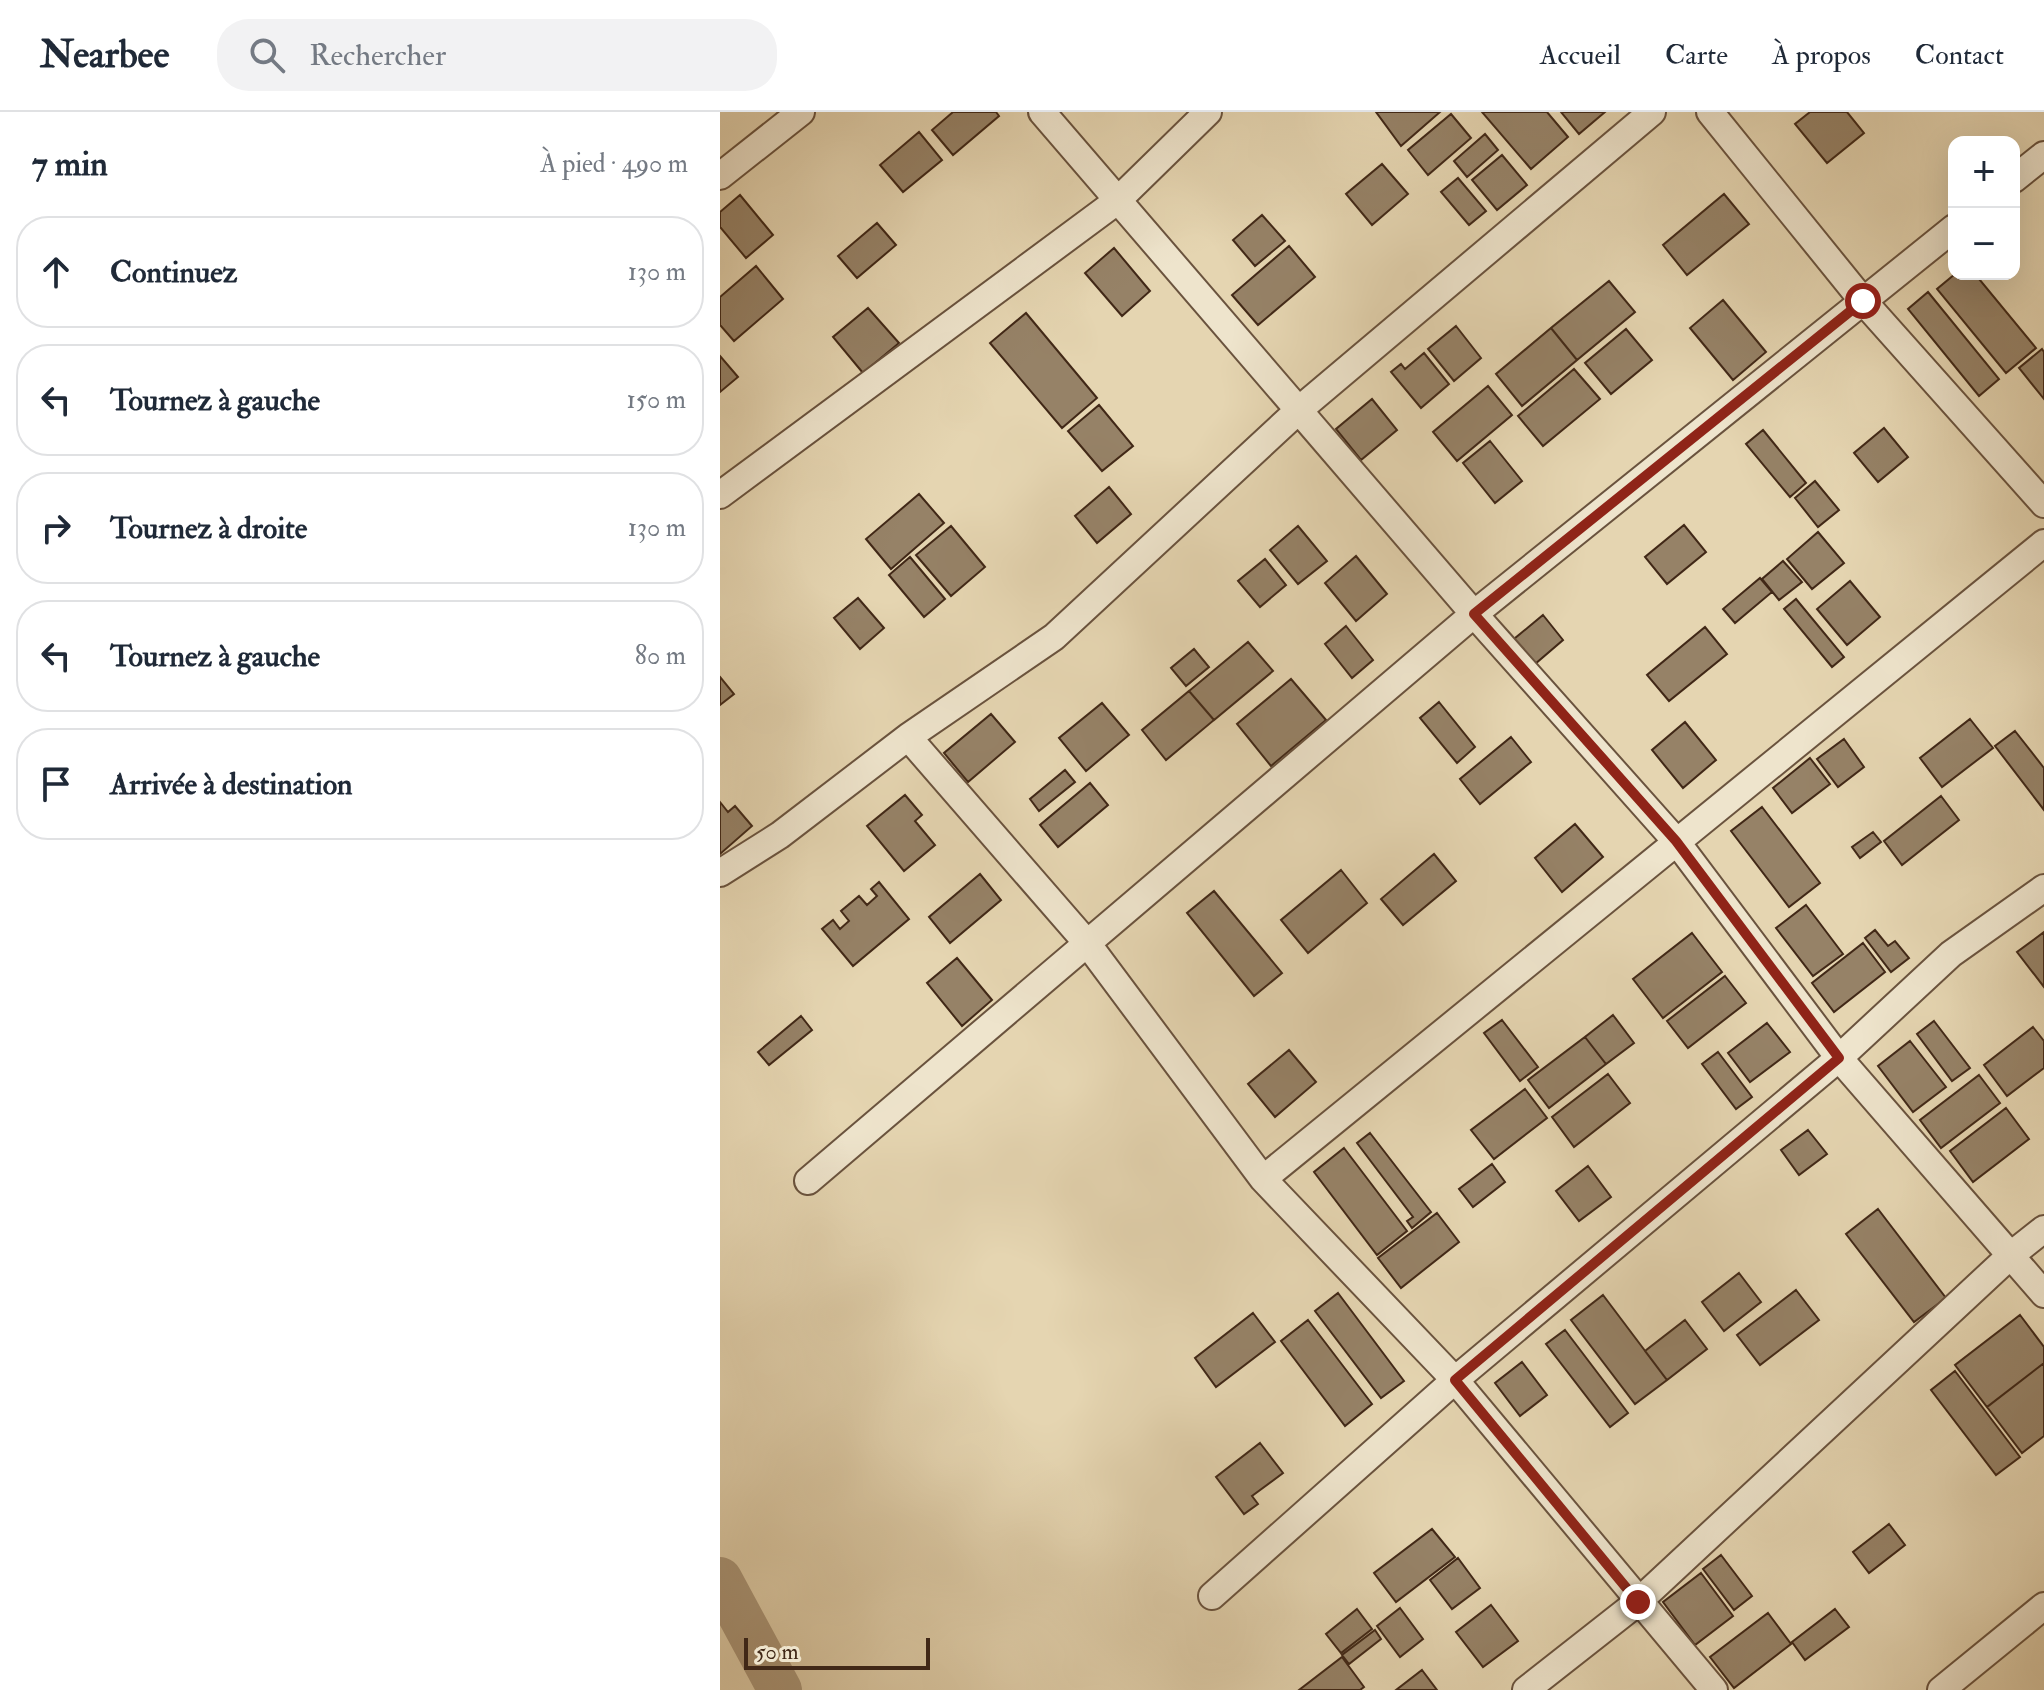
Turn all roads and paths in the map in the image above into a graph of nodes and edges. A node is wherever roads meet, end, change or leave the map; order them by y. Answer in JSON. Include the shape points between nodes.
{"nodes":[{"id":1,"x":801,"y":112,"type":"edge"},
{"id":2,"x":1042,"y":112,"type":"edge"},
{"id":3,"x":1208,"y":112,"type":"edge"},
{"id":4,"x":1652,"y":112,"type":"edge"},
{"id":5,"x":1710,"y":112,"type":"edge"},
{"id":6,"x":771,"y":121,"type":"edge"},
{"id":7,"x":2044,"y":155,"type":"edge"},
{"id":8,"x":2020,"y":174,"type":"edge"},
{"id":9,"x":720,"y":176,"type":"edge"},
{"id":10,"x":1117,"y":201,"type":"junction"},
{"id":11,"x":1948,"y":233,"type":"edge"},
{"id":12,"x":1863,"y":301,"type":"junction"},
{"id":13,"x":1300,"y":409,"type":"junction"},
{"id":14,"x":720,"y":495,"type":"edge"},
{"id":15,"x":2044,"y":504,"type":"edge"},
{"id":16,"x":2044,"y":543,"type":"edge"},
{"id":17,"x":1474,"y":614,"type":"junction"},
{"id":18,"x":908,"y":737,"type":"junction"},
{"id":19,"x":1676,"y":841,"type":"junction"},
{"id":20,"x":720,"y":873,"type":"edge"},
{"id":21,"x":2044,"y":888,"type":"edge"},
{"id":22,"x":1087,"y":943,"type":"junction"},
{"id":23,"x":1839,"y":1058,"type":"junction"},
{"id":24,"x":1263,"y":1179,"type":"junction"},
{"id":25,"x":808,"y":1181,"type":"dead end"},
{"id":26,"x":2044,"y":1229,"type":"edge"},
{"id":27,"x":2011,"y":1255,"type":"junction"},
{"id":28,"x":2044,"y":1294,"type":"edge"},
{"id":29,"x":1455,"y":1380,"type":"junction"},
{"id":30,"x":1212,"y":1596,"type":"dead end"},
{"id":31,"x":1638,"y":1602,"type":"junction"},
{"id":32,"x":2044,"y":1606,"type":"edge"},
{"id":33,"x":1526,"y":1690,"type":"edge"},
{"id":34,"x":1714,"y":1690,"type":"edge"},
{"id":35,"x":1941,"y":1690,"type":"edge"}],
"edges":[{"from":1,"to":6,"type":"street"},
{"from":2,"to":10,"type":"street"},
{"from":3,"to":10,"type":"street"},
{"from":4,"to":13,"type":"street"},
{"from":5,"to":12,"type":"street"},
{"from":6,"to":9,"type":"street"},
{"from":7,"to":8,"type":"street"},
{"from":10,"to":13,"type":"street"},
{"from":10,"to":14,"type":"street"},
{"from":11,"to":12,"type":"street"},
{"from":12,"to":15,"type":"street"},
{"from":12,"to":17,"type":"street"},
{"from":13,"to":17,"type":"street"},
{"from":13,"to":18,"type":"street","via":[[1054,637]]},
{"from":16,"to":19,"type":"street"},
{"from":17,"to":19,"type":"street"},
{"from":17,"to":22,"type":"street"},
{"from":18,"to":20,"type":"street","via":[[780,835]]},
{"from":18,"to":22,"type":"street"},
{"from":19,"to":23,"type":"street"},
{"from":19,"to":24,"type":"street"},
{"from":21,"to":23,"type":"street","via":[[1951,954]]},
{"from":22,"to":24,"type":"street"},
{"from":22,"to":25,"type":"street"},
{"from":23,"to":27,"type":"street"},
{"from":23,"to":29,"type":"street"},
{"from":24,"to":29,"type":"street"},
{"from":26,"to":27,"type":"street"},
{"from":27,"to":28,"type":"street"},
{"from":27,"to":31,"type":"street"},
{"from":29,"to":30,"type":"street"},
{"from":29,"to":31,"type":"street"},
{"from":31,"to":33,"type":"street"},
{"from":31,"to":34,"type":"street"},
{"from":32,"to":35,"type":"street"}]}
